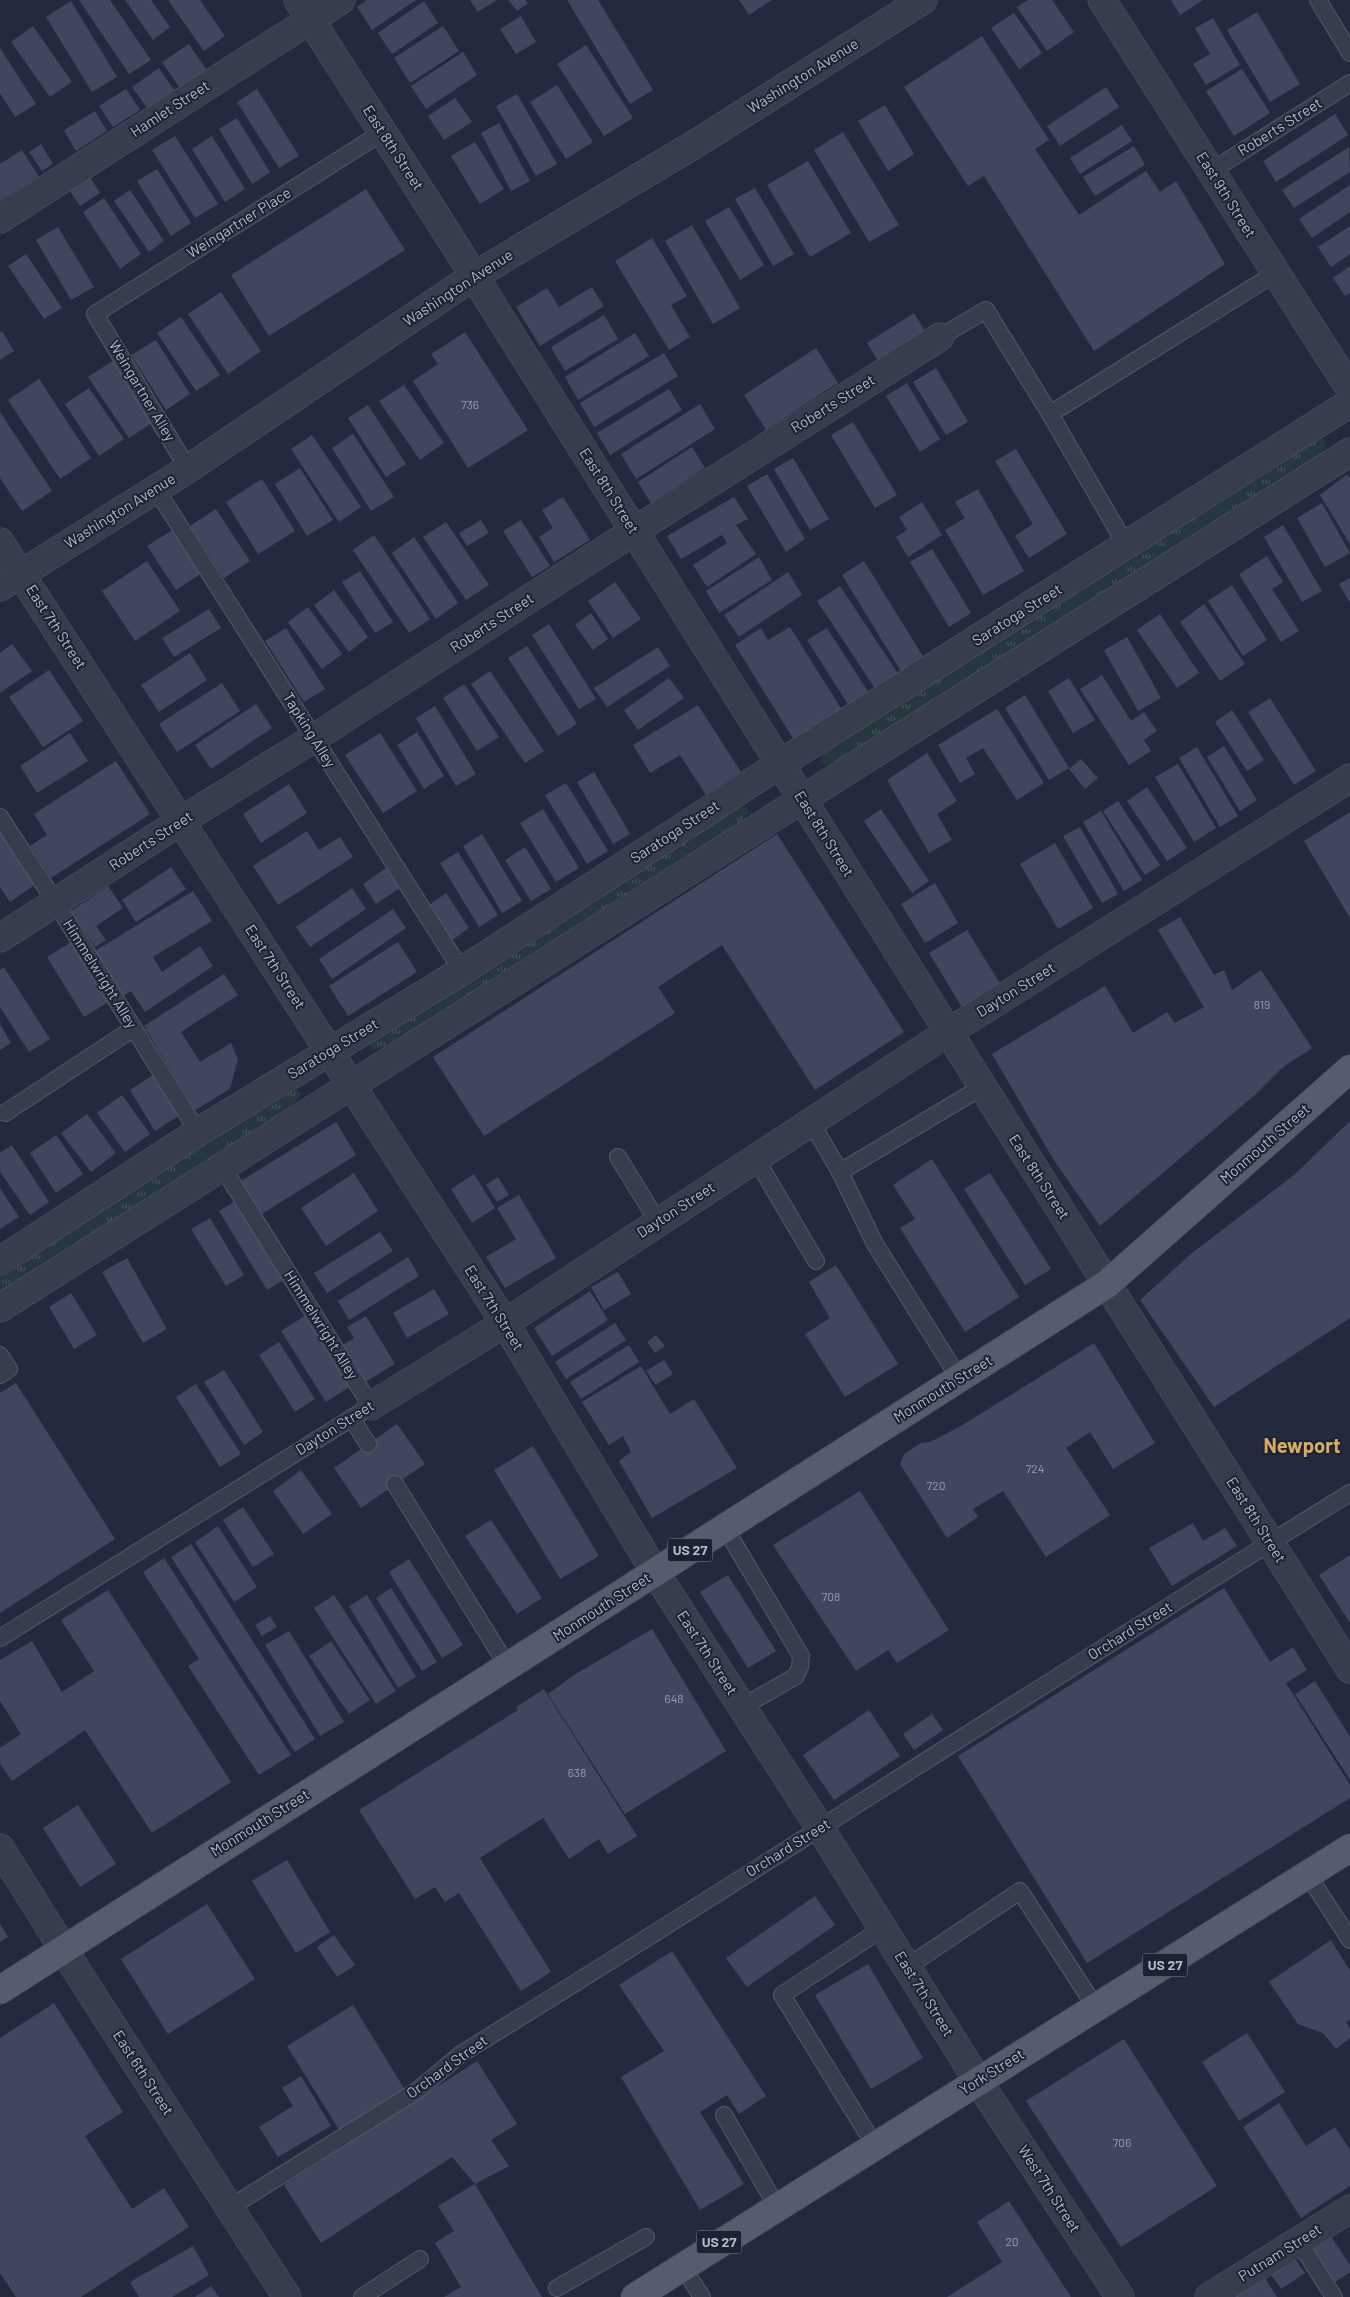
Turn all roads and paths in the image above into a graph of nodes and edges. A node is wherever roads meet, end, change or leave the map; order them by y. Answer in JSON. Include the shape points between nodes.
{"nodes":[{"id":1,"x":341,"y":0,"type":"edge"},
{"id":2,"x":923,"y":0,"type":"edge"},
{"id":3,"x":1102,"y":0,"type":"edge"},
{"id":4,"x":1318,"y":0,"type":"edge"},
{"id":5,"x":304,"y":10,"type":"edge"},
{"id":6,"x":1350,"y":53,"type":"edge"},
{"id":7,"x":1350,"y":83,"type":"edge"},
{"id":8,"x":383,"y":132,"type":"junction"},
{"id":9,"x":1211,"y":171,"type":"junction"},
{"id":10,"x":0,"y":219,"type":"edge"},
{"id":11,"x":1276,"y":273,"type":"junction"},
{"id":12,"x":474,"y":276,"type":"junction"},
{"id":13,"x":96,"y":314,"type":"joint"},
{"id":14,"x":940,"y":337,"type":"joint"},
{"id":15,"x":1350,"y":389,"type":"edge"},
{"id":16,"x":1350,"y":403,"type":"edge"},
{"id":17,"x":1050,"y":414,"type":"junction"},
{"id":18,"x":1350,"y":452,"type":"edge"},
{"id":19,"x":188,"y":468,"type":"junction"},
{"id":20,"x":156,"y":489,"type":"junction"},
{"id":21,"x":634,"y":531,"type":"junction"},
{"id":22,"x":0,"y":542,"type":"edge"},
{"id":23,"x":1126,"y":545,"type":"junction"},
{"id":24,"x":11,"y":580,"type":"edge"},
{"id":25,"x":314,"y":738,"type":"junction"},
{"id":26,"x":780,"y":764,"type":"junction"},
{"id":27,"x":1350,"y":778,"type":"edge"},
{"id":28,"x":802,"y":798,"type":"junction"},
{"id":29,"x":0,"y":817,"type":"edge"},
{"id":30,"x":180,"y":821,"type":"junction"},
{"id":31,"x":56,"y":903,"type":"junction"},
{"id":32,"x":0,"y":938,"type":"edge"},
{"id":33,"x":462,"y":971,"type":"junction"},
{"id":34,"x":134,"y":1028,"type":"junction"},
{"id":35,"x":947,"y":1033,"type":"junction"},
{"id":36,"x":330,"y":1051,"type":"junction"},
{"id":37,"x":1350,"y":1069,"type":"edge"},
{"id":38,"x":352,"y":1085,"type":"junction"},
{"id":39,"x":982,"y":1087,"type":"junction"},
{"id":40,"x":5,"y":1113,"type":"dead end"},
{"id":41,"x":811,"y":1122,"type":"junction"},
{"id":42,"x":198,"y":1132,"type":"junction"},
{"id":43,"x":618,"y":1157,"type":"dead end"},
{"id":44,"x":756,"y":1158,"type":"junction"},
{"id":45,"x":224,"y":1168,"type":"junction"},
{"id":46,"x":840,"y":1172,"type":"junction"},
{"id":47,"x":658,"y":1222,"type":"junction"},
{"id":48,"x":0,"y":1261,"type":"edge"},
{"id":49,"x":816,"y":1261,"type":"dead end"},
{"id":50,"x":1107,"y":1284,"type":"junction"},
{"id":51,"x":0,"y":1308,"type":"edge"},
{"id":52,"x":505,"y":1323,"type":"junction"},
{"id":53,"x":0,"y":1354,"type":"edge"},
{"id":54,"x":0,"y":1375,"type":"edge"},
{"id":55,"x":959,"y":1378,"type":"junction"},
{"id":56,"x":361,"y":1412,"type":"junction"},
{"id":57,"x":368,"y":1444,"type":"dead end"},
{"id":58,"x":395,"y":1484,"type":"dead end"},
{"id":59,"x":1350,"y":1493,"type":"edge"},
{"id":60,"x":725,"y":1528,"type":"junction"},
{"id":61,"x":1270,"y":1543,"type":"junction"},
{"id":62,"x":655,"y":1572,"type":"junction"},
{"id":63,"x":0,"y":1638,"type":"edge"},
{"id":64,"x":508,"y":1667,"type":"junction"},
{"id":65,"x":1350,"y":1669,"type":"edge"},
{"id":66,"x":742,"y":1708,"type":"junction"},
{"id":67,"x":820,"y":1828,"type":"junction"},
{"id":68,"x":0,"y":1848,"type":"edge"},
{"id":69,"x":1350,"y":1848,"type":"edge"},
{"id":70,"x":1308,"y":1875,"type":"junction"},
{"id":71,"x":883,"y":1928,"type":"junction"},
{"id":72,"x":1350,"y":1940,"type":"edge"},
{"id":73,"x":63,"y":1948,"type":"junction"},
{"id":74,"x":907,"y":1967,"type":"junction"},
{"id":75,"x":0,"y":1990,"type":"edge"},
{"id":76,"x":1096,"y":2008,"type":"junction"},
{"id":77,"x":978,"y":2081,"type":"junction"},
{"id":78,"x":724,"y":2115,"type":"dead end"},
{"id":79,"x":875,"y":2146,"type":"junction"},
{"id":80,"x":777,"y":2206,"type":"junction"},
{"id":81,"x":229,"y":2208,"type":"junction"},
{"id":82,"x":1350,"y":2209,"type":"edge"},
{"id":83,"x":646,"y":2237,"type":"dead end"},
{"id":84,"x":1299,"y":2242,"type":"junction"},
{"id":85,"x":420,"y":2260,"type":"dead end"},
{"id":86,"x":682,"y":2266,"type":"junction"},
{"id":87,"x":557,"y":2288,"type":"dead end"},
{"id":88,"x":287,"y":2297,"type":"edge"},
{"id":89,"x":362,"y":2297,"type":"edge"},
{"id":90,"x":635,"y":2297,"type":"edge"},
{"id":91,"x":702,"y":2297,"type":"edge"},
{"id":92,"x":1120,"y":2297,"type":"edge"},
{"id":93,"x":1210,"y":2297,"type":"edge"},
{"id":94,"x":1334,"y":2297,"type":"edge"}],
"edges":[{"from":1,"to":5,"type":"street","name":"Hamlet Street"},
{"from":2,"to":12,"type":"street","name":"Washington Avenue","via":[[692,146]]},
{"from":3,"to":9,"type":"street","name":"East 9th Street"},
{"from":4,"to":6,"type":"lane"},
{"from":5,"to":8,"type":"street","name":"East 8th Street"},
{"from":5,"to":10,"type":"street","name":"Hamlet Street"},
{"from":7,"to":9,"type":"lane","name":"Roberts Street"},
{"from":8,"to":12,"type":"street","name":"East 8th Street"},
{"from":8,"to":13,"type":"lane","name":"Weingartner Place"},
{"from":9,"to":11,"type":"street","name":"East 9th Street"},
{"from":11,"to":15,"type":"street","name":"East 9th Street"},
{"from":11,"to":17,"type":"lane"},
{"from":12,"to":19,"type":"street","name":"Washington Avenue"},
{"from":12,"to":21,"type":"street","name":"East 8th Street"},
{"from":13,"to":19,"type":"lane","name":"Weingartner Alley"},
{"from":14,"to":17,"type":"lane","name":"Roberts Street","via":[[986,310]]},
{"from":14,"to":21,"type":"street","name":"Roberts Street"},
{"from":16,"to":23,"type":"street","name":"Saratoga Street"},
{"from":17,"to":23,"type":"lane"},
{"from":18,"to":28,"type":"street"},
{"from":19,"to":20,"type":"street","name":"Washington Avenue"},
{"from":20,"to":24,"type":"street","name":"Washington Avenue"},
{"from":20,"to":25,"type":"lane","name":"Tapking Alley"},
{"from":21,"to":25,"type":"street","name":"Roberts Street"},
{"from":21,"to":26,"type":"street","name":"East 8th Street"},
{"from":22,"to":24,"type":"street","name":"East 7th Street"},
{"from":23,"to":26,"type":"street","name":"Saratoga Street"},
{"from":24,"to":30,"type":"street","name":"East 7th Street"},
{"from":25,"to":30,"type":"street","name":"Roberts Street"},
{"from":25,"to":33,"type":"lane","name":"Tapking Alley"},
{"from":26,"to":28,"type":"street","name":"East 8th Street"},
{"from":26,"to":33,"type":"street","name":"Saratoga Street"},
{"from":27,"to":35,"type":"street","name":"Dayton Street"},
{"from":28,"to":35,"type":"street","name":"East 8th Street"},
{"from":28,"to":38,"type":"street"},
{"from":29,"to":31,"type":"lane","name":"Himmelwright Alley"},
{"from":30,"to":31,"type":"street","name":"Roberts Street"},
{"from":30,"to":36,"type":"street","name":"East 7th Street"},
{"from":31,"to":32,"type":"street","name":"Roberts Street"},
{"from":31,"to":34,"type":"lane","name":"Himmelwright Alley"},
{"from":33,"to":36,"type":"street","name":"Saratoga Street"},
{"from":34,"to":40,"type":"lane"},
{"from":34,"to":42,"type":"lane","name":"Himmelwright Alley"},
{"from":35,"to":39,"type":"street","name":"East 8th Street"},
{"from":35,"to":41,"type":"street","name":"Dayton Street"},
{"from":36,"to":38,"type":"street","name":"East 7th Street"},
{"from":36,"to":42,"type":"street","name":"Saratoga Street"},
{"from":37,"to":50,"type":"main road","name":"Monmouth Street","number":"US 27"},
{"from":38,"to":45,"type":"street"},
{"from":38,"to":52,"type":"street","name":"East 7th Street"},
{"from":39,"to":46,"type":"lane"},
{"from":39,"to":50,"type":"street","name":"East 8th Street"},
{"from":41,"to":44,"type":"street","name":"Dayton Street"},
{"from":41,"to":46,"type":"lane"},
{"from":42,"to":48,"type":"street","name":"Saratoga Street"},
{"from":43,"to":47,"type":"lane"},
{"from":44,"to":47,"type":"street","name":"Dayton Street"},
{"from":44,"to":49,"type":"lane"},
{"from":45,"to":51,"type":"street"},
{"from":45,"to":56,"type":"lane","name":"Himmelwright Alley"},
{"from":46,"to":55,"type":"lane","via":[[875,1244]]},
{"from":47,"to":52,"type":"street","name":"Dayton Street"},
{"from":50,"to":55,"type":"main road","name":"Monmouth Street","number":"US 27"},
{"from":50,"to":61,"type":"street","name":"East 8th Street"},
{"from":52,"to":56,"type":"street","name":"Dayton Street"},
{"from":52,"to":62,"type":"street","name":"East 7th Street"},
{"from":53,"to":54,"type":"lane","via":[[9,1369]]},
{"from":55,"to":60,"type":"main road","name":"Monmouth Street","number":"US 27"},
{"from":56,"to":57,"type":"lane","name":"Himmelwright Alley"},
{"from":56,"to":63,"type":"lane","name":"Dayton Street"},
{"from":58,"to":64,"type":"lane"},
{"from":59,"to":61,"type":"lane","name":"Orchard Street"},
{"from":60,"to":62,"type":"main road","name":"Monmouth Street","number":"US 27"},
{"from":60,"to":66,"type":"lane","via":[[801,1656],[796,1676]]},
{"from":61,"to":65,"type":"street","name":"East 8th Street"},
{"from":61,"to":67,"type":"lane","name":"Orchard Street"},
{"from":62,"to":64,"type":"main road","name":"Monmouth Street","number":"US 27"},
{"from":62,"to":66,"type":"street","name":"East 7th Street"},
{"from":64,"to":73,"type":"main road","name":"Monmouth Street","number":"US 27"},
{"from":66,"to":67,"type":"street","name":"East 7th Street"},
{"from":67,"to":71,"type":"street","name":"East 7th Street"},
{"from":67,"to":81,"type":"lane","name":"Orchard Street","via":[[461,2054],[418,2090]]},
{"from":68,"to":73,"type":"street","name":"East 6th Street"},
{"from":69,"to":70,"type":"main road","name":"York Street","number":"US 27"},
{"from":70,"to":72,"type":"lane"},
{"from":70,"to":76,"type":"main road","name":"York Street","number":"US 27"},
{"from":71,"to":74,"type":"street","name":"East 7th Street"},
{"from":71,"to":79,"type":"lane","via":[[782,1996]]},
{"from":73,"to":75,"type":"main road","name":"Monmouth Street","number":"US 27"},
{"from":73,"to":81,"type":"street","name":"East 6th Street"},
{"from":74,"to":76,"type":"lane","via":[[1020,1892]]},
{"from":74,"to":77,"type":"street","name":"East 7th Street"},
{"from":76,"to":77,"type":"main road","name":"York Street","number":"US 27"},
{"from":77,"to":79,"type":"main road","name":"York Street","number":"US 27"},
{"from":77,"to":92,"type":"street","name":"West 7th Street"},
{"from":78,"to":80,"type":"lane"},
{"from":79,"to":80,"type":"main road","name":"York Street","number":"US 27"},
{"from":80,"to":86,"type":"main road","name":"York Street","number":"US 27"},
{"from":81,"to":88,"type":"street","name":"East 6th Street"},
{"from":82,"to":84,"type":"street","name":"Putnam Street"},
{"from":83,"to":87,"type":"lane"},
{"from":84,"to":93,"type":"street","name":"Putnam Street"},
{"from":84,"to":94,"type":"lane"},
{"from":85,"to":89,"type":"lane"},
{"from":86,"to":90,"type":"main road","name":"York Street","number":"US 27"},
{"from":86,"to":91,"type":"lane"}]}
